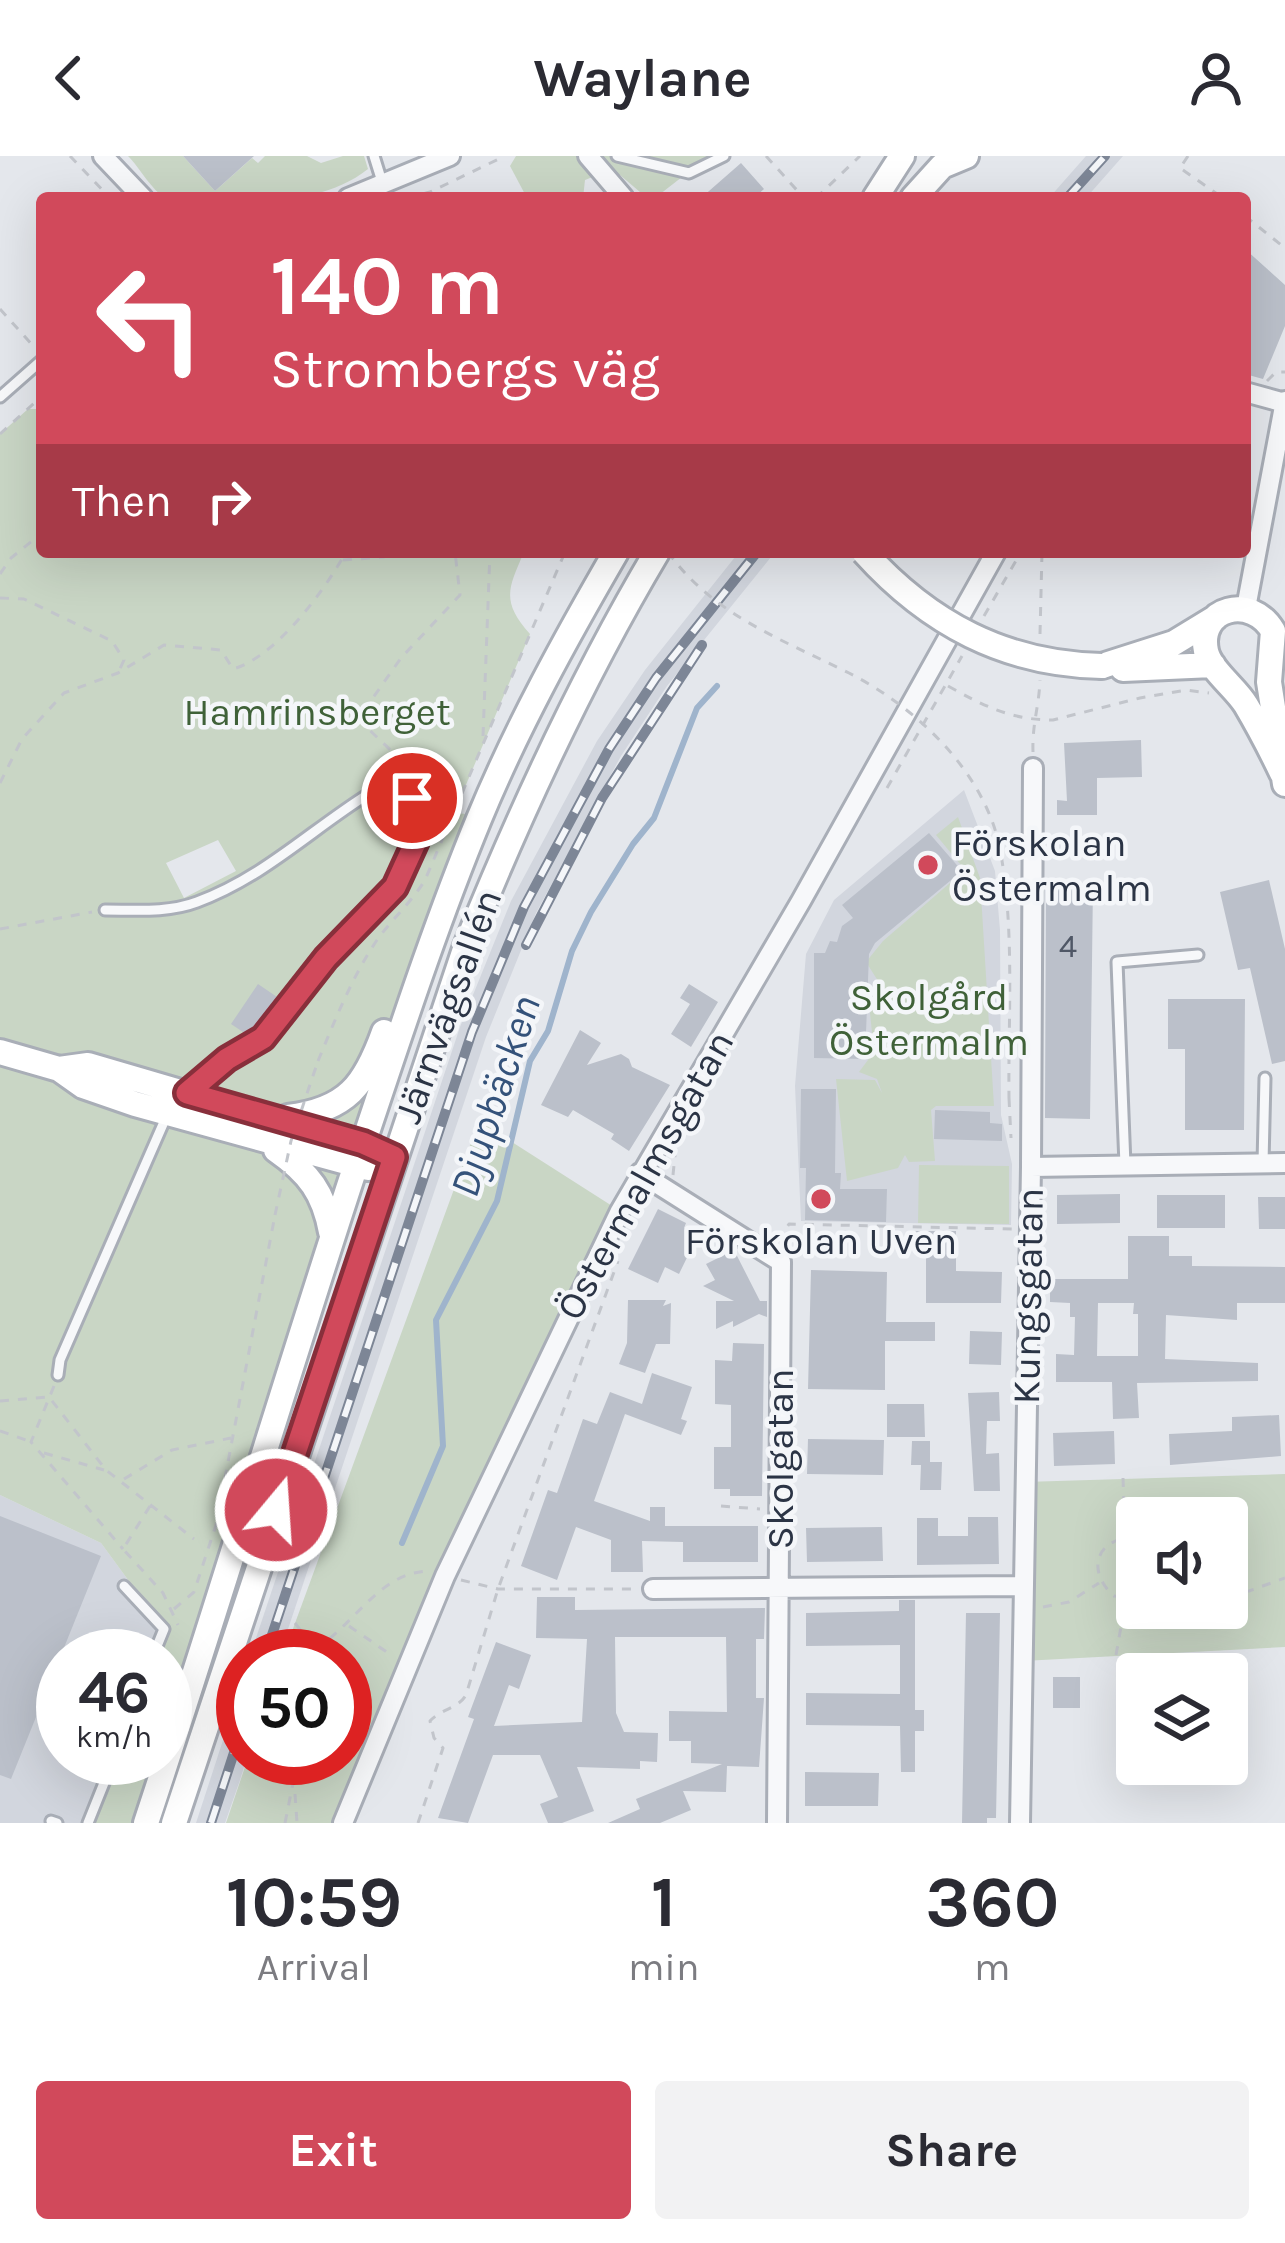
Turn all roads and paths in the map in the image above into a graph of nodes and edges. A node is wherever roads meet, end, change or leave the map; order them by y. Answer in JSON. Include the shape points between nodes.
{"nodes":[{"id":1,"x":70,"y":156,"type":"edge"},
{"id":2,"x":103,"y":156,"type":"edge"},
{"id":3,"x":374,"y":156,"type":"edge"},
{"id":4,"x":449,"y":156,"type":"edge"},
{"id":5,"x":506,"y":156,"type":"edge"},
{"id":6,"x":588,"y":156,"type":"edge"},
{"id":7,"x":617,"y":156,"type":"edge"},
{"id":8,"x":724,"y":156,"type":"edge"},
{"id":9,"x":766,"y":156,"type":"edge"},
{"id":10,"x":860,"y":156,"type":"edge"},
{"id":11,"x":902,"y":156,"type":"edge"},
{"id":12,"x":966,"y":156,"type":"edge"},
{"id":13,"x":1188,"y":156,"type":"edge"},
{"id":14,"x":382,"y":185,"type":"junction"},
{"id":15,"x":104,"y":192,"type":"edge"},
{"id":16,"x":137,"y":192,"type":"edge"},
{"id":17,"x":364,"y":192,"type":"edge"},
{"id":18,"x":430,"y":192,"type":"edge"},
{"id":19,"x":619,"y":192,"type":"edge"},
{"id":20,"x":799,"y":192,"type":"edge"},
{"id":21,"x":822,"y":192,"type":"edge"},
{"id":22,"x":879,"y":192,"type":"edge"},
{"id":23,"x":919,"y":192,"type":"edge"},
{"id":24,"x":1212,"y":192,"type":"edge"},
{"id":25,"x":1251,"y":221,"type":"edge"},
{"id":26,"x":1285,"y":248,"type":"edge"},
{"id":27,"x":0,"y":309,"type":"edge"},
{"id":28,"x":36,"y":351,"type":"edge"},
{"id":29,"x":36,"y":364,"type":"edge"},
{"id":30,"x":1251,"y":394,"type":"edge"},
{"id":31,"x":0,"y":397,"type":"edge"},
{"id":32,"x":36,"y":401,"type":"edge"},
{"id":33,"x":1285,"y":402,"type":"edge"},
{"id":34,"x":0,"y":434,"type":"edge"},
{"id":35,"x":36,"y":537,"type":"edge"},
{"id":36,"x":370,"y":558,"type":"edge"},
{"id":37,"x":456,"y":558,"type":"edge"},
{"id":38,"x":490,"y":558,"type":"edge"},
{"id":39,"x":562,"y":558,"type":"edge"},
{"id":40,"x":613,"y":558,"type":"edge"},
{"id":41,"x":654,"y":558,"type":"edge"},
{"id":42,"x":672,"y":558,"type":"edge"},
{"id":43,"x":870,"y":558,"type":"edge"},
{"id":44,"x":992,"y":558,"type":"edge"},
{"id":45,"x":342,"y":560,"type":"joint"},
{"id":46,"x":0,"y":574,"type":"edge"},
{"id":47,"x":0,"y":598,"type":"edge"},
{"id":48,"x":1246,"y":608,"type":"junction"},
{"id":49,"x":1217,"y":616,"type":"junction"},
{"id":50,"x":1268,"y":665,"type":"junction"},
{"id":51,"x":1102,"y":666,"type":"junction"},
{"id":52,"x":1211,"y":668,"type":"junction"},
{"id":53,"x":118,"y":673,"type":"junction"},
{"id":54,"x":946,"y":684,"type":"dead end"},
{"id":55,"x":1244,"y":701,"type":"junction"},
{"id":56,"x":483,"y":744,"type":"junction"},
{"id":57,"x":1033,"y":768,"type":"dead end"},
{"id":58,"x":1284,"y":778,"type":"edge"},
{"id":59,"x":0,"y":783,"type":"edge"},
{"id":60,"x":412,"y":798,"type":"junction"},
{"id":61,"x":104,"y":910,"type":"joint"},
{"id":62,"x":0,"y":929,"type":"edge"},
{"id":63,"x":434,"y":934,"type":"junction"},
{"id":64,"x":1198,"y":955,"type":"dead end"},
{"id":65,"x":0,"y":1052,"type":"edge"},
{"id":66,"x":59,"y":1069,"type":"junction"},
{"id":67,"x":1265,"y":1078,"type":"dead end"},
{"id":68,"x":187,"y":1093,"type":"junction"},
{"id":69,"x":168,"y":1114,"type":"junction"},
{"id":70,"x":267,"y":1130,"type":"junction"},
{"id":71,"x":1012,"y":1143,"type":"dead end"},
{"id":72,"x":360,"y":1153,"type":"junction"},
{"id":73,"x":1263,"y":1163,"type":"junction"},
{"id":74,"x":1285,"y":1163,"type":"edge"},
{"id":75,"x":1125,"y":1165,"type":"junction"},
{"id":76,"x":390,"y":1167,"type":"junction"},
{"id":77,"x":1031,"y":1167,"type":"junction"},
{"id":78,"x":640,"y":1173,"type":"junction"},
{"id":79,"x":1017,"y":1229,"type":"dead end"},
{"id":80,"x":333,"y":1238,"type":"junction"},
{"id":81,"x":771,"y":1252,"type":"junction"},
{"id":82,"x":58,"y":1375,"type":"joint"},
{"id":83,"x":49,"y":1397,"type":"junction"},
{"id":84,"x":0,"y":1401,"type":"edge"},
{"id":85,"x":0,"y":1431,"type":"edge"},
{"id":86,"x":232,"y":1438,"type":"junction"},
{"id":87,"x":31,"y":1442,"type":"junction"},
{"id":88,"x":40,"y":1453,"type":"junction"},
{"id":89,"x":106,"y":1470,"type":"junction"},
{"id":90,"x":1123,"y":1478,"type":"dead end"},
{"id":91,"x":120,"y":1481,"type":"junction"},
{"id":92,"x":1124,"y":1497,"type":"edge"},
{"id":93,"x":150,"y":1506,"type":"junction"},
{"id":94,"x":721,"y":1506,"type":"dead end"},
{"id":95,"x":779,"y":1510,"type":"junction"},
{"id":96,"x":194,"y":1539,"type":"dead end"},
{"id":97,"x":1116,"y":1541,"type":"edge"},
{"id":98,"x":123,"y":1549,"type":"junction"},
{"id":99,"x":445,"y":1576,"type":"junction"},
{"id":100,"x":1285,"y":1578,"type":"edge"},
{"id":101,"x":1101,"y":1582,"type":"junction"},
{"id":102,"x":124,"y":1586,"type":"dead end"},
{"id":103,"x":1023,"y":1586,"type":"junction"},
{"id":104,"x":779,"y":1588,"type":"junction"},
{"id":105,"x":653,"y":1589,"type":"joint"},
{"id":106,"x":1248,"y":1591,"type":"edge"},
{"id":107,"x":1116,"y":1595,"type":"edge"},
{"id":108,"x":1023,"y":1610,"type":"junction"},
{"id":109,"x":295,"y":1623,"type":"dead end"},
{"id":110,"x":348,"y":1625,"type":"junction"},
{"id":111,"x":164,"y":1629,"type":"edge"},
{"id":112,"x":299,"y":1629,"type":"edge"},
{"id":113,"x":343,"y":1629,"type":"edge"},
{"id":114,"x":407,"y":1666,"type":"junction"},
{"id":115,"x":103,"y":1785,"type":"edge"},
{"id":116,"x":294,"y":1786,"type":"joint"},
{"id":117,"x":88,"y":1823,"type":"edge"},
{"id":118,"x":146,"y":1823,"type":"edge"},
{"id":119,"x":174,"y":1823,"type":"edge"},
{"id":120,"x":285,"y":1823,"type":"edge"},
{"id":121,"x":297,"y":1823,"type":"edge"},
{"id":122,"x":344,"y":1823,"type":"edge"},
{"id":123,"x":777,"y":1823,"type":"edge"},
{"id":124,"x":1020,"y":1823,"type":"edge"}],
"edges":[{"from":1,"to":15,"type":"path"},
{"from":2,"to":16,"type":"street"},
{"from":3,"to":14,"type":"lane"},
{"from":4,"to":14,"type":"street"},
{"from":5,"to":18,"type":"path"},
{"from":6,"to":19,"type":"street"},
{"from":7,"to":8,"type":"lane","via":[[689,173]]},
{"from":9,"to":20,"type":"path"},
{"from":10,"to":21,"type":"path"},
{"from":11,"to":22,"type":"main road"},
{"from":12,"to":23,"type":"main road","via":[[943,166]]},
{"from":13,"to":24,"type":"path","via":[[1180,168]]},
{"from":14,"to":17,"type":"street"},
{"from":25,"to":26,"type":"path"},
{"from":27,"to":28,"type":"path"},
{"from":29,"to":31,"type":"lane"},
{"from":30,"to":33,"type":"street"},
{"from":32,"to":34,"type":"path"},
{"from":33,"to":48,"type":"street"},
{"from":35,"to":46,"type":"path"},
{"from":36,"to":45,"type":"path"},
{"from":37,"to":60,"type":"path","via":[[460,595],[358,719],[405,764]]},
{"from":38,"to":56,"type":"path"},
{"from":39,"to":56,"type":"path"},
{"from":40,"to":63,"type":"main road","name":"Järnvägsallén","via":[[522,725]]},
{"from":41,"to":76,"type":"main road","name":"Järnvägsallén","via":[[512,831]]},
{"from":42,"to":71,"type":"path","bridge":true,"via":[[727,610],[907,710],[978,795],[1000,847],[1006,905]]},
{"from":43,"to":51,"type":"main road","bridge":true,"via":[[914,601],[976,640],[1050,663]]},
{"from":44,"to":78,"type":"street","name":"Östermalmsgatan"},
{"from":45,"to":53,"type":"path","via":[[303,614],[248,664],[233,669],[221,650],[164,645]]},
{"from":47,"to":53,"type":"path","via":[[24,599],[112,641],[124,660]]},
{"from":48,"to":49,"type":"main road"},
{"from":48,"to":50,"type":"main road","via":[[1274,632]]},
{"from":49,"to":51,"type":"main road"},
{"from":49,"to":52,"type":"main road","via":[[1206,636]]},
{"from":50,"to":52,"type":"main road","via":[[1251,677]]},
{"from":50,"to":58,"type":"main road"},
{"from":51,"to":52,"type":"main road"},
{"from":52,"to":55,"type":"main road"},
{"from":53,"to":59,"type":"path","via":[[64,694],[22,739]]},
{"from":54,"to":55,"type":"path","via":[[999,714],[1032,720],[1186,690]]},
{"from":55,"to":58,"type":"main road"},
{"from":56,"to":86,"type":"path","bridge":true,"via":[[425,880],[376,942],[318,1061],[291,1141]]},
{"from":57,"to":77,"type":"street","name":"Kungsgatan"},
{"from":60,"to":61,"type":"lane","via":[[387,788],[370,793],[280,858],[194,903]]},
{"from":60,"to":68,"type":"lane","via":[[416,841],[395,887],[263,1038]]},
{"from":61,"to":62,"type":"path"},
{"from":63,"to":70,"type":"main road","via":[[394,1002],[362,1082],[321,1113]]},
{"from":63,"to":72,"type":"main road","name":"Järnvägsallén"},
{"from":64,"to":75,"type":"lane","via":[[1117,962]]},
{"from":65,"to":66,"type":"main road"},
{"from":66,"to":68,"type":"main road","via":[[88,1064]]},
{"from":66,"to":69,"type":"main road","via":[[83,1086]]},
{"from":67,"to":73,"type":"lane"},
{"from":68,"to":69,"type":"lane"},
{"from":68,"to":70,"type":"main road"},
{"from":69,"to":70,"type":"main road"},
{"from":69,"to":82,"type":"lane"},
{"from":70,"to":72,"type":"main road"},
{"from":70,"to":80,"type":"main road","via":[[316,1185]]},
{"from":72,"to":76,"type":"main road"},
{"from":72,"to":80,"type":"main road","name":"Järnvägsallén"},
{"from":73,"to":74,"type":"street"},
{"from":73,"to":75,"type":"street"},
{"from":75,"to":77,"type":"street"},
{"from":76,"to":119,"type":"main road","name":"Järnvägsallén"},
{"from":77,"to":103,"type":"street","name":"Kungsgatan"},
{"from":78,"to":81,"type":"street"},
{"from":78,"to":99,"type":"street","name":"Östermalmsgatan"},
{"from":79,"to":81,"type":"path","via":[[789,1224]]},
{"from":80,"to":118,"type":"main road","name":"Järnvägsallén"},
{"from":81,"to":95,"type":"street","name":"Skolgatan","via":[[781,1262]]},
{"from":82,"to":83,"type":"path"},
{"from":83,"to":84,"type":"path"},
{"from":83,"to":87,"type":"path"},
{"from":83,"to":89,"type":"path"},
{"from":85,"to":87,"type":"path"},
{"from":86,"to":91,"type":"path","via":[[172,1450]]},
{"from":86,"to":98,"type":"path","via":[[194,1592],[174,1610]]},
{"from":87,"to":88,"type":"path"},
{"from":88,"to":89,"type":"path"},
{"from":88,"to":98,"type":"path"},
{"from":89,"to":91,"type":"path"},
{"from":90,"to":92,"type":"path"},
{"from":91,"to":93,"type":"path"},
{"from":93,"to":96,"type":"path"},
{"from":93,"to":98,"type":"path"},
{"from":94,"to":95,"type":"path"},
{"from":95,"to":104,"type":"street","name":"Skolgatan"},
{"from":97,"to":101,"type":"path","via":[[1099,1556]]},
{"from":99,"to":105,"type":"path","via":[[498,1588]]},
{"from":99,"to":110,"type":"path","via":[[401,1576]]},
{"from":99,"to":114,"type":"street","name":"Östermalmsgatan"},
{"from":100,"to":106,"type":"path"},
{"from":101,"to":107,"type":"path"},
{"from":101,"to":108,"type":"path","via":[[1069,1602]]},
{"from":102,"to":111,"type":"lane"},
{"from":103,"to":104,"type":"street"},
{"from":103,"to":108,"type":"street","name":"Kungsgatan"},
{"from":104,"to":105,"type":"street"},
{"from":104,"to":123,"type":"street","name":"Skolgatan"},
{"from":108,"to":124,"type":"street","name":"Kungsgatan"},
{"from":109,"to":112,"type":"path"},
{"from":110,"to":113,"type":"path"},
{"from":110,"to":114,"type":"path"},
{"from":114,"to":122,"type":"street","name":"Östermalmsgatan"},
{"from":115,"to":117,"type":"lane"},
{"from":116,"to":120,"type":"path"},
{"from":116,"to":121,"type":"path"}]}
